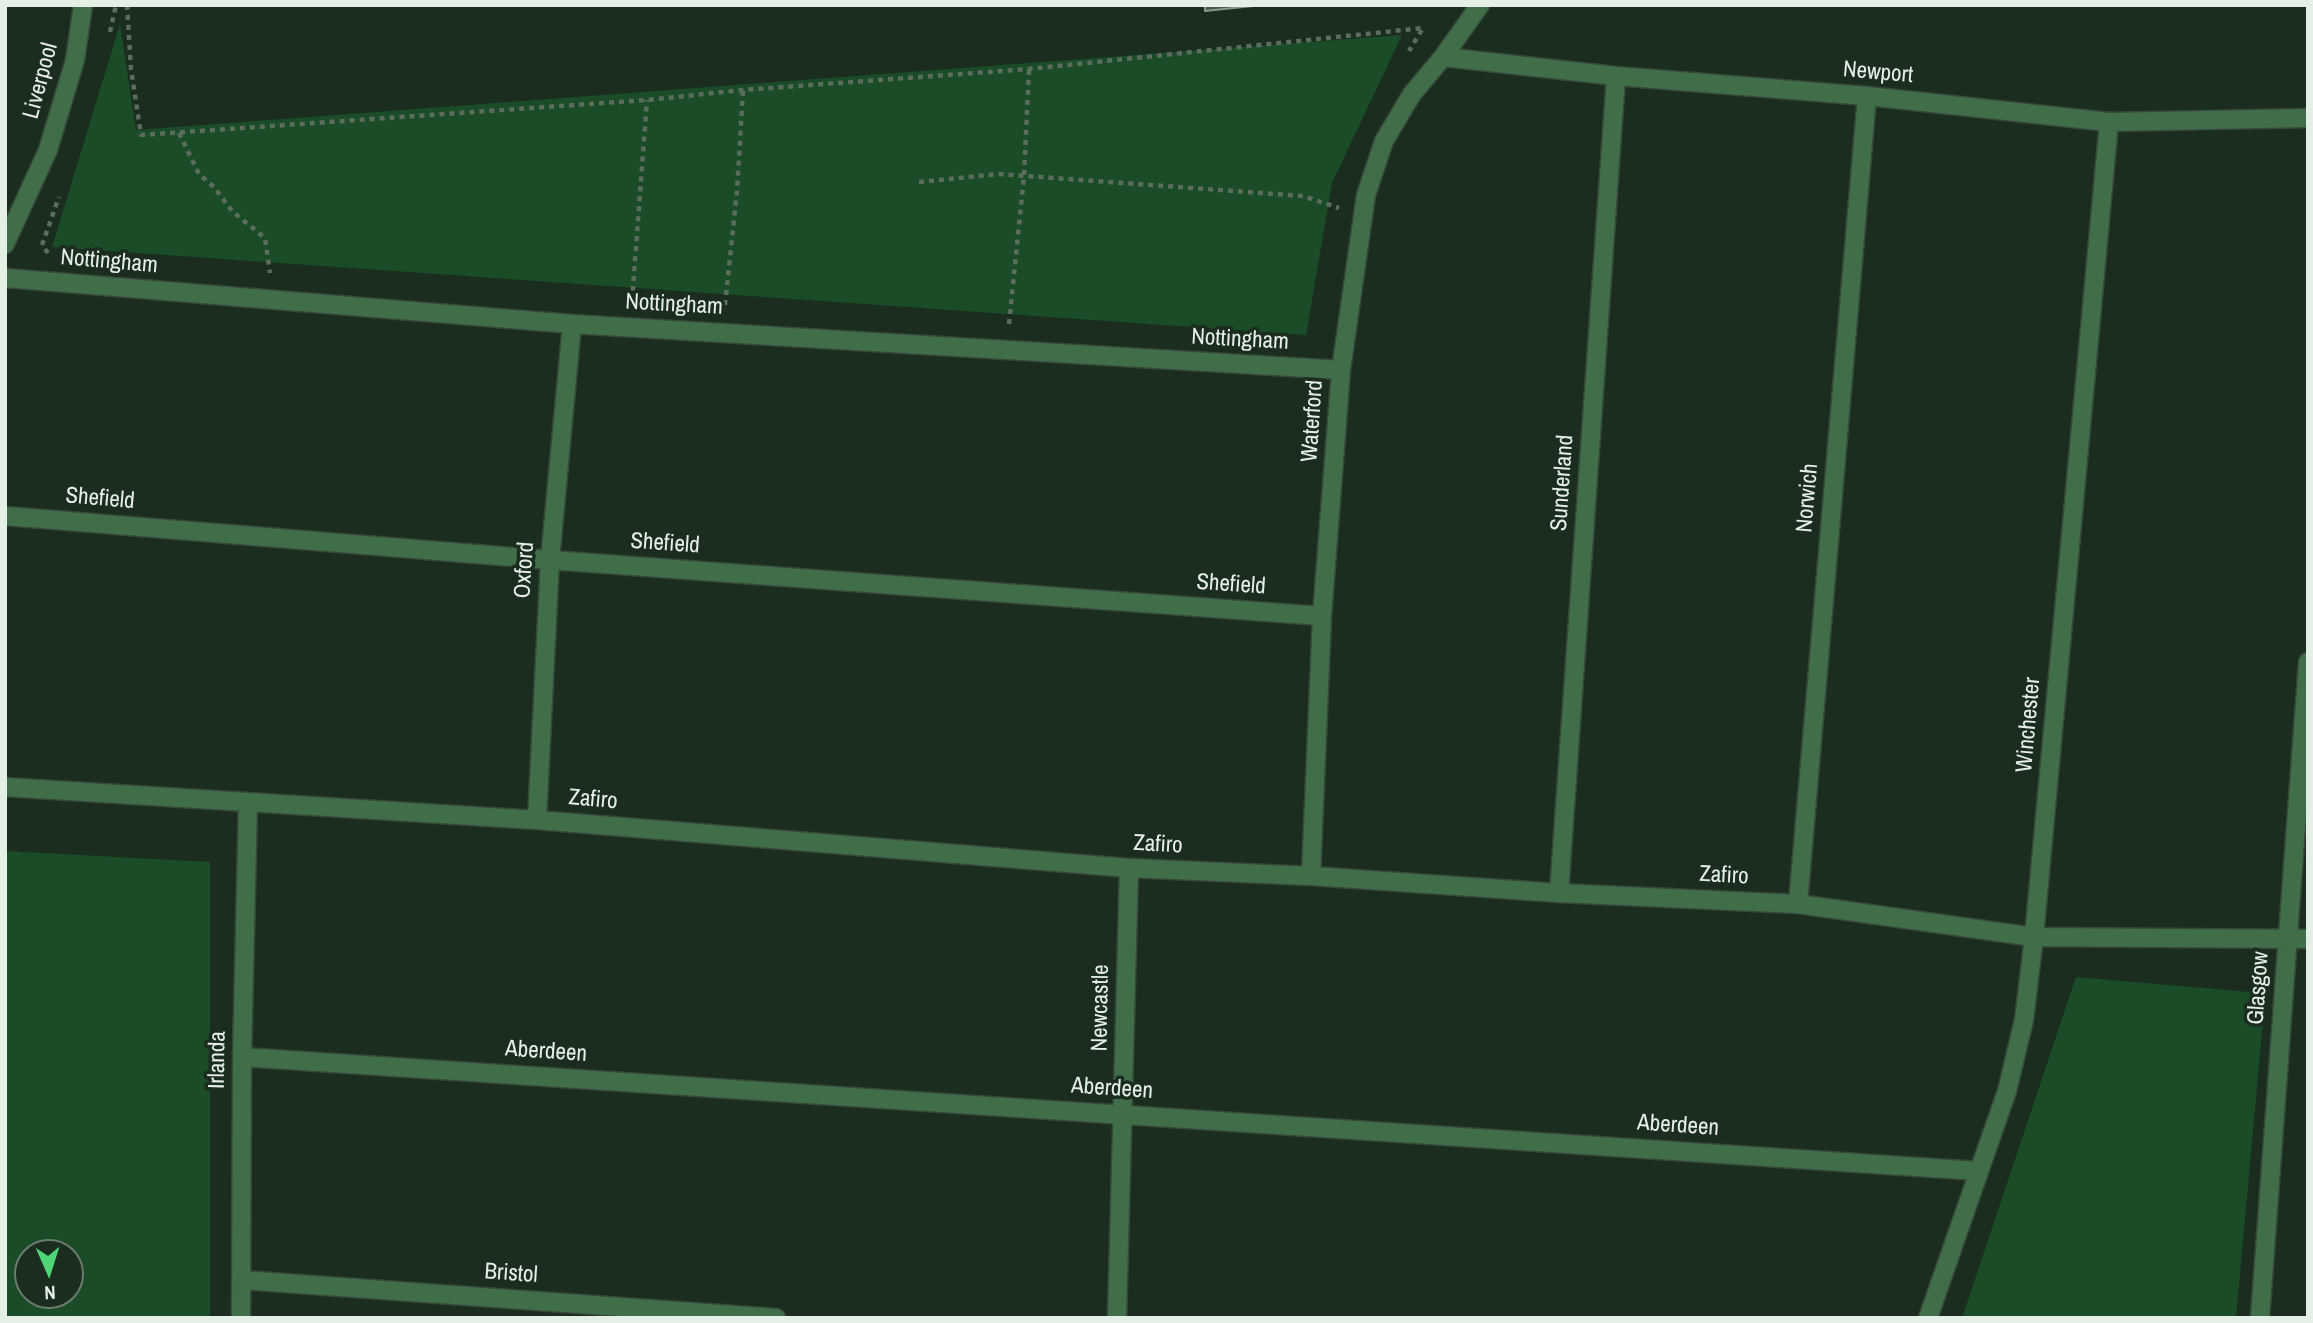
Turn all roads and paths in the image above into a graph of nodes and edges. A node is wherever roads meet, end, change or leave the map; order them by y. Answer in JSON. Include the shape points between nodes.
{"nodes":[{"id":1,"x":83,"y":5,"type":"edge"},
{"id":2,"x":116,"y":5,"type":"edge"},
{"id":3,"x":127,"y":5,"type":"edge"},
{"id":4,"x":1480,"y":5,"type":"edge"},
{"id":5,"x":107,"y":42,"type":"dead end"},
{"id":6,"x":1443,"y":57,"type":"junction"},
{"id":7,"x":1403,"y":62,"type":"dead end"},
{"id":8,"x":1029,"y":69,"type":"junction"},
{"id":9,"x":1616,"y":76,"type":"junction"},
{"id":10,"x":743,"y":90,"type":"junction"},
{"id":11,"x":1867,"y":96,"type":"junction"},
{"id":12,"x":647,"y":100,"type":"junction"},
{"id":13,"x":2308,"y":118,"type":"edge"},
{"id":14,"x":2109,"y":122,"type":"junction"},
{"id":15,"x":179,"y":133,"type":"junction"},
{"id":16,"x":1024,"y":176,"type":"junction"},
{"id":17,"x":919,"y":182,"type":"dead end"},
{"id":18,"x":62,"y":191,"type":"dead end"},
{"id":19,"x":1340,"y":196,"type":"dead end"},
{"id":20,"x":1340,"y":208,"type":"junction"},
{"id":21,"x":1339,"y":222,"type":"dead end"},
{"id":22,"x":5,"y":244,"type":"edge"},
{"id":23,"x":49,"y":255,"type":"dead end"},
{"id":24,"x":258,"y":275,"type":"dead end"},
{"id":25,"x":5,"y":278,"type":"edge"},
{"id":26,"x":619,"y":301,"type":"dead end"},
{"id":27,"x":712,"y":306,"type":"dead end"},
{"id":28,"x":725,"y":306,"type":"junction"},
{"id":29,"x":738,"y":307,"type":"dead end"},
{"id":30,"x":572,"y":324,"type":"junction"},
{"id":31,"x":1009,"y":328,"type":"dead end"},
{"id":32,"x":1341,"y":370,"type":"junction"},
{"id":33,"x":5,"y":516,"type":"edge"},
{"id":34,"x":550,"y":560,"type":"junction"},
{"id":35,"x":1322,"y":616,"type":"junction"},
{"id":36,"x":2308,"y":662,"type":"edge"},
{"id":37,"x":5,"y":787,"type":"edge"},
{"id":38,"x":248,"y":803,"type":"junction"},
{"id":39,"x":537,"y":820,"type":"junction"},
{"id":40,"x":1129,"y":868,"type":"junction"},
{"id":41,"x":1311,"y":876,"type":"junction"},
{"id":42,"x":1559,"y":893,"type":"junction"},
{"id":43,"x":1798,"y":904,"type":"junction"},
{"id":44,"x":2034,"y":937,"type":"junction"},
{"id":45,"x":2287,"y":938,"type":"junction"},
{"id":46,"x":2308,"y":939,"type":"edge"},
{"id":47,"x":242,"y":1057,"type":"junction"},
{"id":48,"x":1123,"y":1114,"type":"junction"},
{"id":49,"x":1979,"y":1171,"type":"junction"},
{"id":50,"x":242,"y":1280,"type":"junction"},
{"id":51,"x":241,"y":1318,"type":"edge"},
{"id":52,"x":776,"y":1318,"type":"edge"},
{"id":53,"x":1117,"y":1318,"type":"edge"},
{"id":54,"x":1928,"y":1318,"type":"edge"},
{"id":55,"x":2260,"y":1318,"type":"edge"}],
"edges":[{"from":1,"to":22,"type":"street","name":"Liverpool","via":[[75,60],[48,150]]},
{"from":2,"to":5,"type":"path"},
{"from":3,"to":15,"type":"path","via":[[141,135]]},
{"from":4,"to":6,"type":"street","name":"Waterford"},
{"from":6,"to":9,"type":"street","name":"Newport"},
{"from":6,"to":32,"type":"street","name":"Waterford","via":[[1412,94],[1384,141],[1366,195]]},
{"from":7,"to":8,"type":"path","via":[[1423,28]]},
{"from":8,"to":10,"type":"path"},
{"from":8,"to":16,"type":"path"},
{"from":9,"to":11,"type":"street","name":"Newport"},
{"from":9,"to":42,"type":"street","name":"Sunderland"},
{"from":10,"to":12,"type":"path"},
{"from":10,"to":28,"type":"path"},
{"from":11,"to":14,"type":"street","name":"Newport"},
{"from":11,"to":43,"type":"street","name":"Norwich"},
{"from":12,"to":15,"type":"path"},
{"from":12,"to":26,"type":"path","via":[[632,302]]},
{"from":13,"to":14,"type":"street","name":"Newport"},
{"from":14,"to":44,"type":"street","name":"Winchester"},
{"from":15,"to":24,"type":"path","via":[[200,174],[233,212],[265,238],[270,276]]},
{"from":16,"to":17,"type":"path"},
{"from":16,"to":20,"type":"path","via":[[1303,195]]},
{"from":16,"to":31,"type":"path"},
{"from":18,"to":23,"type":"path","via":[[42,245]]},
{"from":19,"to":20,"type":"path"},
{"from":20,"to":21,"type":"path"},
{"from":25,"to":30,"type":"street","name":"Nottingham"},
{"from":27,"to":28,"type":"path"},
{"from":28,"to":29,"type":"path"},
{"from":30,"to":32,"type":"street","name":"Nottingham"},
{"from":30,"to":34,"type":"street","name":"Oxford"},
{"from":32,"to":35,"type":"street","name":"Waterford"},
{"from":33,"to":34,"type":"street","name":"Shefield"},
{"from":34,"to":35,"type":"street","name":"Shefield"},
{"from":34,"to":39,"type":"street","name":"Oxford"},
{"from":35,"to":41,"type":"street","name":"Waterford"},
{"from":36,"to":45,"type":"street","name":"Glasgow"},
{"from":37,"to":38,"type":"street","name":"Zafiro"},
{"from":38,"to":39,"type":"street","name":"Zafiro"},
{"from":38,"to":47,"type":"street","name":"Irlanda"},
{"from":39,"to":40,"type":"street","name":"Zafiro"},
{"from":40,"to":41,"type":"street","name":"Zafiro"},
{"from":40,"to":48,"type":"street","name":"Newcastle"},
{"from":41,"to":42,"type":"street","name":"Zafiro"},
{"from":42,"to":43,"type":"street","name":"Zafiro"},
{"from":43,"to":44,"type":"street","name":"Zafiro"},
{"from":44,"to":45,"type":"street","name":"Zafiro"},
{"from":44,"to":49,"type":"street","name":"Winchester","via":[[2013,1068]]},
{"from":45,"to":46,"type":"street","name":"Zafiro"},
{"from":45,"to":55,"type":"street","name":"Glasgow"},
{"from":47,"to":48,"type":"street","name":"Aberdeen"},
{"from":47,"to":50,"type":"street","name":"Irlanda"},
{"from":48,"to":49,"type":"street","name":"Aberdeen"},
{"from":48,"to":53,"type":"street","name":"Newcastle"},
{"from":49,"to":54,"type":"street","name":"Winchester"},
{"from":50,"to":51,"type":"street","name":"Irlanda"},
{"from":50,"to":52,"type":"street","name":"Bristol"}]}
